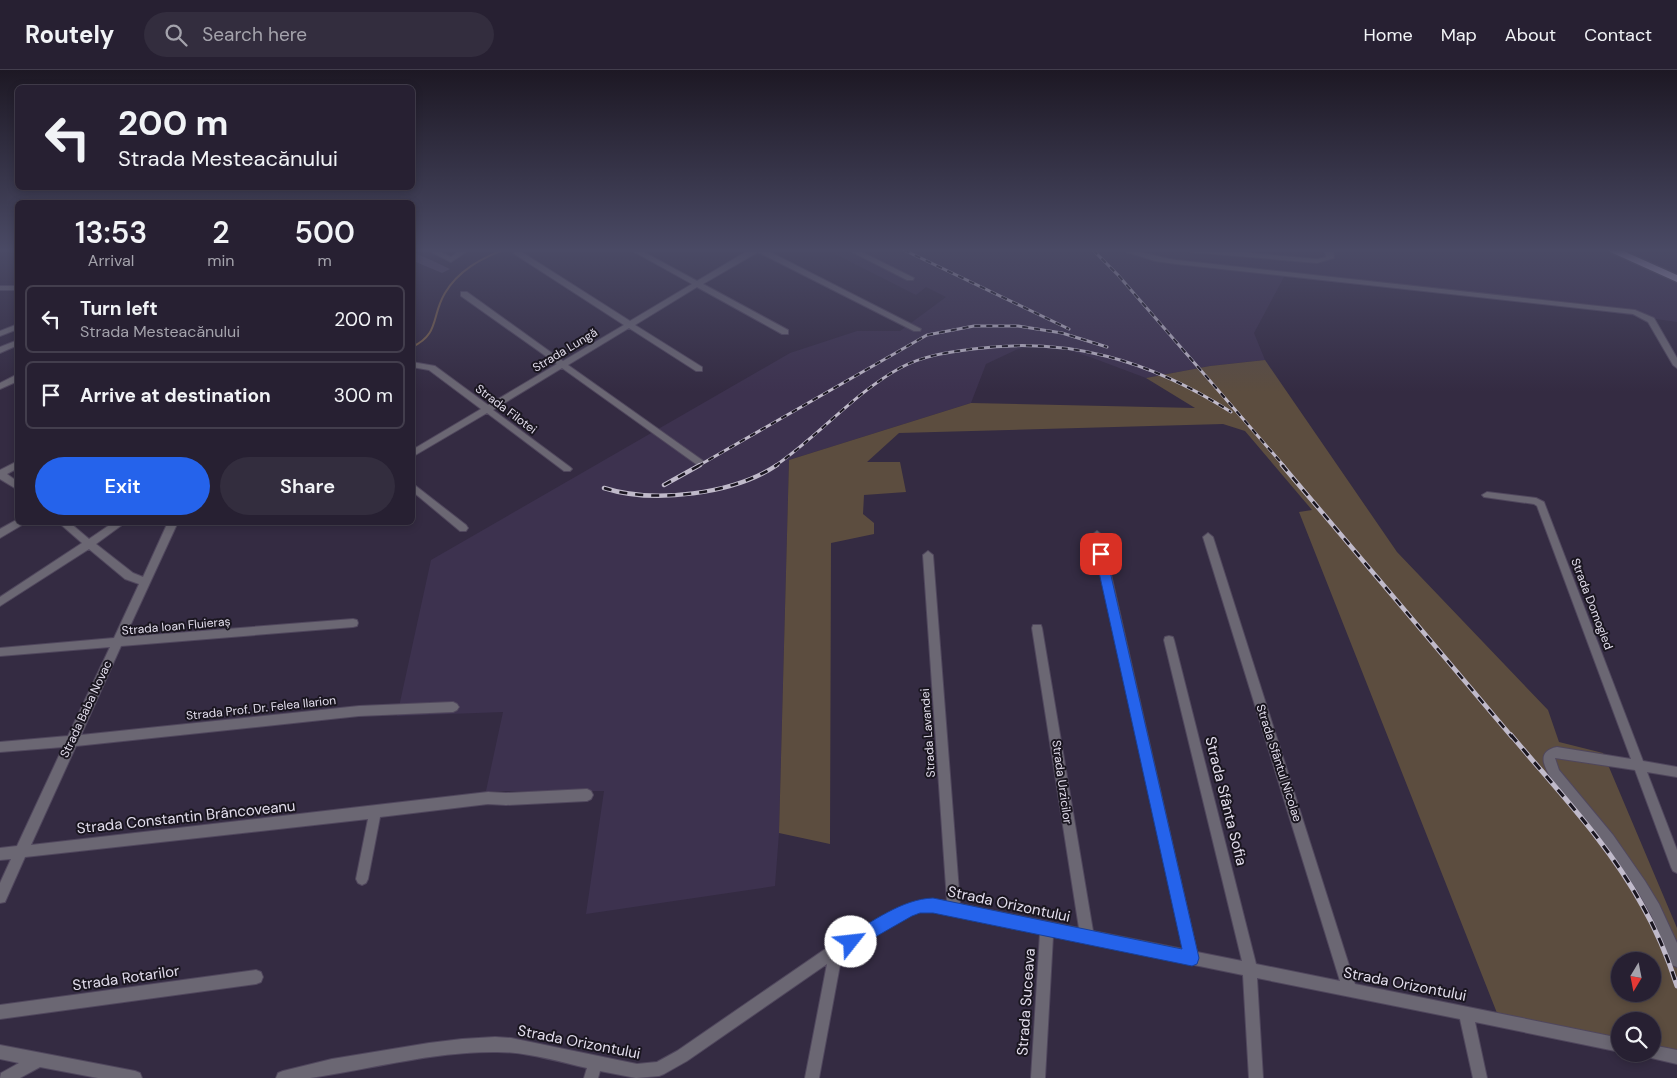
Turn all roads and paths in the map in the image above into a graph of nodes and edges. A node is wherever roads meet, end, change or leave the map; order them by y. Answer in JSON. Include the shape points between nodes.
{"nodes":[{"id":1,"x":468,"y":297,"type":"edge"},
{"id":2,"x":586,"y":297,"type":"edge"},
{"id":3,"x":676,"y":297,"type":"edge"},
{"id":4,"x":722,"y":297,"type":"edge"},
{"id":5,"x":853,"y":297,"type":"edge"},
{"id":6,"x":1498,"y":297,"type":"edge"},
{"id":7,"x":630,"y":325,"type":"junction"},
{"id":8,"x":15,"y":327,"type":"edge"},
{"id":9,"x":917,"y":329,"type":"dead end"},
{"id":10,"x":785,"y":332,"type":"dead end"},
{"id":11,"x":0,"y":334,"type":"edge"},
{"id":12,"x":15,"y":343,"type":"edge"},
{"id":13,"x":0,"y":350,"type":"edge"},
{"id":14,"x":415,"y":365,"type":"edge"},
{"id":15,"x":562,"y":365,"type":"junction"},
{"id":16,"x":1677,"y":366,"type":"edge"},
{"id":17,"x":699,"y":369,"type":"dead end"},
{"id":18,"x":15,"y":378,"type":"edge"},
{"id":19,"x":2,"y":384,"type":"edge"},
{"id":20,"x":487,"y":410,"type":"junction"},
{"id":21,"x":415,"y":452,"type":"edge"},
{"id":22,"x":699,"y":462,"type":"dead end"},
{"id":23,"x":15,"y":466,"type":"edge"},
{"id":24,"x":567,"y":469,"type":"dead end"},
{"id":25,"x":0,"y":474,"type":"edge"},
{"id":26,"x":15,"y":486,"type":"edge"},
{"id":27,"x":415,"y":488,"type":"edge"},
{"id":28,"x":1487,"y":495,"type":"dead end"},
{"id":29,"x":15,"y":524,"type":"edge"},
{"id":30,"x":66,"y":525,"type":"edge"},
{"id":31,"x":118,"y":525,"type":"edge"},
{"id":32,"x":172,"y":525,"type":"edge"},
{"id":33,"x":463,"y":528,"type":"dead end"},
{"id":34,"x":0,"y":534,"type":"edge"},
{"id":35,"x":1096,"y":535,"type":"dead end"},
{"id":36,"x":1208,"y":537,"type":"dead end"},
{"id":37,"x":89,"y":544,"type":"junction"},
{"id":38,"x":928,"y":555,"type":"dead end"},
{"id":39,"x":146,"y":582,"type":"junction"},
{"id":40,"x":0,"y":602,"type":"edge"},
{"id":41,"x":353,"y":623,"type":"dead end"},
{"id":42,"x":1037,"y":628,"type":"dead end"},
{"id":43,"x":1169,"y":640,"type":"dead end"},
{"id":44,"x":116,"y":643,"type":"junction"},
{"id":45,"x":0,"y":652,"type":"edge"},
{"id":46,"x":453,"y":707,"type":"dead end"},
{"id":47,"x":71,"y":741,"type":"junction"},
{"id":48,"x":0,"y":747,"type":"edge"},
{"id":49,"x":1639,"y":765,"type":"junction"},
{"id":50,"x":1677,"y":772,"type":"edge"},
{"id":51,"x":587,"y":795,"type":"dead end"},
{"id":52,"x":375,"y":812,"type":"junction"},
{"id":53,"x":21,"y":851,"type":"junction"},
{"id":54,"x":0,"y":854,"type":"edge"},
{"id":55,"x":1677,"y":867,"type":"edge"},
{"id":56,"x":362,"y":879,"type":"dead end"},
{"id":57,"x":0,"y":897,"type":"edge"},
{"id":58,"x":954,"y":909,"type":"junction"},
{"id":59,"x":1047,"y":928,"type":"junction"},
{"id":60,"x":1671,"y":928,"type":"edge"},
{"id":61,"x":1087,"y":937,"type":"junction"},
{"id":62,"x":836,"y":950,"type":"junction"},
{"id":63,"x":1192,"y":958,"type":"junction"},
{"id":64,"x":1677,"y":960,"type":"edge"},
{"id":65,"x":1248,"y":970,"type":"junction"},
{"id":66,"x":256,"y":977,"type":"dead end"},
{"id":67,"x":1350,"y":990,"type":"junction"},
{"id":68,"x":0,"y":1012,"type":"edge"},
{"id":69,"x":1466,"y":1013,"type":"junction"},
{"id":70,"x":1611,"y":1043,"type":"edge"},
{"id":71,"x":0,"y":1052,"type":"edge"},
{"id":72,"x":1661,"y":1054,"type":"edge"},
{"id":73,"x":1677,"y":1057,"type":"edge"},
{"id":74,"x":40,"y":1059,"type":"junction"},
{"id":75,"x":596,"y":1062,"type":"junction"},
{"id":76,"x":6,"y":1078,"type":"edge"},
{"id":77,"x":135,"y":1078,"type":"edge"},
{"id":78,"x":283,"y":1078,"type":"edge"},
{"id":79,"x":591,"y":1078,"type":"edge"},
{"id":80,"x":812,"y":1078,"type":"edge"},
{"id":81,"x":1038,"y":1078,"type":"edge"},
{"id":82,"x":1256,"y":1078,"type":"edge"},
{"id":83,"x":1480,"y":1078,"type":"edge"}],
"edges":[{"from":1,"to":15,"type":"street"},
{"from":2,"to":7,"type":"street"},
{"from":3,"to":7,"type":"street","name":"Strada Lungă"},
{"from":4,"to":10,"type":"street"},
{"from":5,"to":9,"type":"street"},
{"from":6,"to":16,"type":"street","via":[[1635,312],[1651,320]]},
{"from":7,"to":15,"type":"street","name":"Strada Lungă"},
{"from":7,"to":17,"type":"street"},
{"from":8,"to":11,"type":"street"},
{"from":12,"to":13,"type":"street"},
{"from":14,"to":20,"type":"street","name":"Strada Filotei","via":[[432,368]]},
{"from":15,"to":20,"type":"street","name":"Strada Lungă"},
{"from":15,"to":22,"type":"street"},
{"from":18,"to":19,"type":"street"},
{"from":20,"to":21,"type":"street","name":"Strada Lungă"},
{"from":20,"to":24,"type":"street","name":"Strada Filotei"},
{"from":23,"to":25,"type":"street"},
{"from":25,"to":26,"type":"street"},
{"from":27,"to":33,"type":"street"},
{"from":28,"to":49,"type":"street","name":"Strada Domogled","via":[[1542,504]]},
{"from":29,"to":34,"type":"street"},
{"from":30,"to":37,"type":"street"},
{"from":31,"to":37,"type":"street"},
{"from":32,"to":39,"type":"street","name":"Strada Baba Novac"},
{"from":35,"to":63,"type":"street"},
{"from":36,"to":67,"type":"street","name":"Strada Sfântul Nicolae"},
{"from":37,"to":39,"type":"street","via":[[129,576]]},
{"from":37,"to":40,"type":"street"},
{"from":38,"to":58,"type":"street","name":"Strada Lavandei"},
{"from":39,"to":44,"type":"street","name":"Strada Baba Novac"},
{"from":41,"to":44,"type":"street","name":"Strada Ioan Fluieraș"},
{"from":42,"to":61,"type":"street","name":"Strada Urzicilor"},
{"from":43,"to":65,"type":"street","name":"Strada Sfânta Sofia","via":[[1249,959]]},
{"from":44,"to":45,"type":"street","name":"Strada Ioan Fluieraș"},
{"from":44,"to":47,"type":"street","name":"Strada Baba Novac"},
{"from":46,"to":47,"type":"street","name":"Strada Prof. Dr. Felea Ilarion","via":[[359,711]]},
{"from":47,"to":48,"type":"street","name":"Strada Prof. Dr. Felea Ilarion"},
{"from":47,"to":53,"type":"street","name":"Strada Baba Novac"},
{"from":49,"to":50,"type":"street"},
{"from":49,"to":55,"type":"street"},
{"from":49,"to":60,"type":"street","via":[[1557,752],[1549,757],[1555,774],[1617,851]]},
{"from":51,"to":52,"type":"street","name":"Strada Constantin Brâncoveanu","via":[[488,798]]},
{"from":52,"to":53,"type":"street","name":"Strada Constantin Brâncoveanu"},
{"from":52,"to":56,"type":"street"},
{"from":53,"to":54,"type":"street","name":"Strada Constantin Brâncoveanu"},
{"from":53,"to":57,"type":"street","name":"Strada Baba Novac"},
{"from":58,"to":59,"type":"street","name":"Strada Orizontului"},
{"from":58,"to":62,"type":"street","name":"Strada Orizontului","via":[[933,905],[908,910]]},
{"from":59,"to":61,"type":"street","name":"Strada Orizontului"},
{"from":59,"to":81,"type":"street","name":"Strada Suceava"},
{"from":60,"to":64,"type":"street"},
{"from":61,"to":63,"type":"street","name":"Strada Orizontului"},
{"from":62,"to":75,"type":"street","name":"Strada Orizontului","via":[[669,1065],[637,1072]]},
{"from":62,"to":80,"type":"street"},
{"from":63,"to":65,"type":"street","name":"Strada Orizontului"},
{"from":65,"to":67,"type":"street","name":"Strada Orizontului"},
{"from":65,"to":82,"type":"street","name":"Strada Sfânta Sofia"},
{"from":66,"to":68,"type":"street","name":"Strada Rotarilor"},
{"from":67,"to":69,"type":"street","name":"Strada Orizontului"},
{"from":69,"to":70,"type":"street","name":"Strada Orizontului"},
{"from":69,"to":83,"type":"street"},
{"from":71,"to":74,"type":"street"},
{"from":72,"to":73,"type":"street"},
{"from":74,"to":76,"type":"street"},
{"from":74,"to":77,"type":"street"},
{"from":75,"to":78,"type":"street","name":"Strada Orizontului","via":[[491,1044],[365,1060]]},
{"from":75,"to":79,"type":"street"}]}
